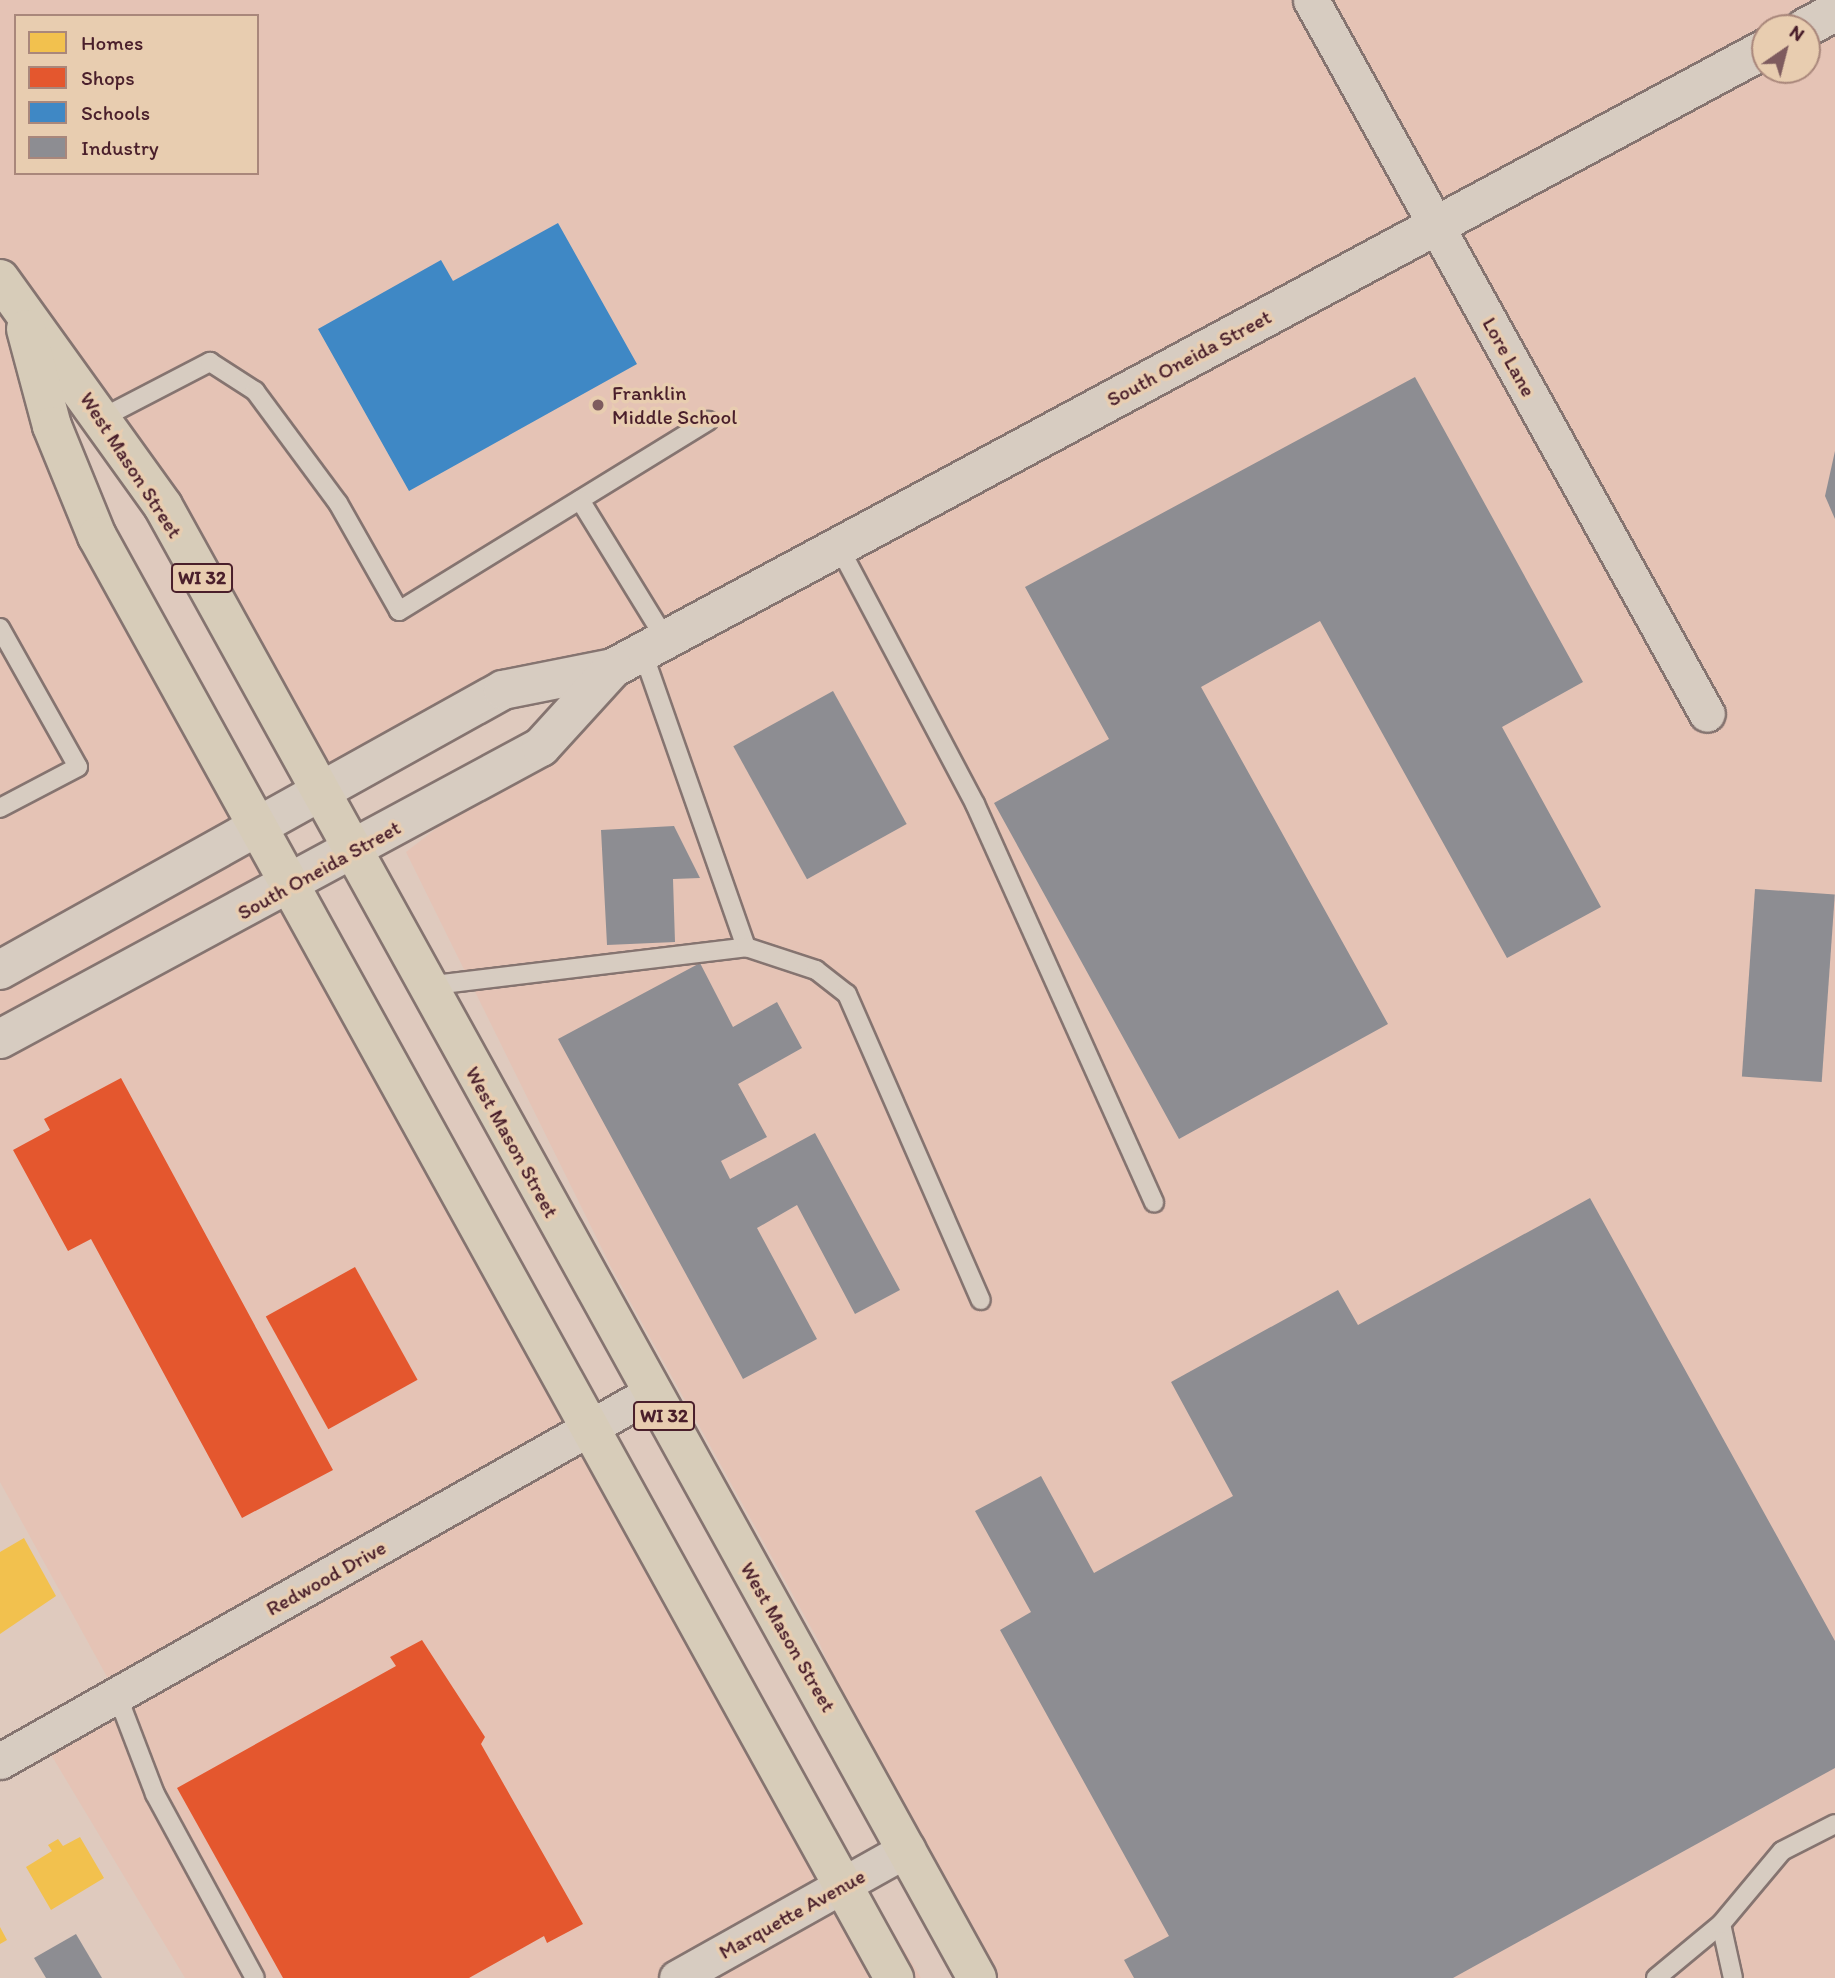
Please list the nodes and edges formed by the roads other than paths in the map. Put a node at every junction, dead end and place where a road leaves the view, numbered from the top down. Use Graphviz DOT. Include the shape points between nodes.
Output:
graph roads {
  1 [pos="1311,0"];
  2 [pos="1751,57"];
  3 [pos="1436,226"];
  4 [pos="0,279"];
  5 [pos="24,321"];
  6 [pos="102,418"];
  7 [pos="708,421"];
  8 [pos="580,500"];
  9 [pos="839,547"];
  10 [pos="0,628"];
  11 [pos="641,654"];
  12 [pos="1707,714"];
  13 [pos="317,789"];
  14 [pos="0,808"];
  15 [pos="255,823"];
  16 [pos="352,853"];
  17 [pos="289,887"];
  18 [pos="746,947"];
  19 [pos="0,970"];
  20 [pos="426,986"];
  21 [pos="0,1038"];
  22 [pos="1154,1203"];
  23 [pos="981,1300"];
  24 [pos="651,1393"];
  25 [pos="590,1429"];
  26 [pos="117,1695"];
  27 [pos="0,1761"];
  28 [pos="1835,1824"];
  29 [pos="907,1849"];
  30 [pos="843,1885"];
  31 [pos="1721,1924"];
  32 [pos="255,1978"];
  33 [pos="677,1978"];
  34 [pos="894,1978"];
  35 [pos="977,1978"];
  36 [pos="1657,1978"];
  37 [pos="1733,1978"];
  1 -- 3 [label="street, Lore Lane"];
  2 -- 3 [label="street, South Oneida Street"];
  3 -- 9 [label="street, South Oneida Street"];
  3 -- 12 [label="street, Lore Lane"];
  4 -- 5 [label="main road, West Mason Street / WI 32"];
  5 -- 6 [label="main road, West Mason Street / WI 32"];
  5 -- 15 [label="main road, West Mason Street / WI 32" via="52,426 97,537"];
  6 -- 8 [label="lane" via="210,362 255,391 338,503 399,611"];
  6 -- 13 [label="main road, West Mason Street / WI 32" via="163,506"];
  7 -- 8 [label="lane"];
  8 -- 11 [label="lane"];
  9 -- 11 [label="street, South Oneida Street"];
  9 -- 22 [label="lane" via="975,804"];
  10 -- 14 [label="lane" via="78,766"];
  11 -- 13 [label="street, South Oneida Street" via="503,690"];
  11 -- 16 [label="street, South Oneida Street" via="541,747"];
  11 -- 18 [label="lane"];
  13 -- 15 [label="street, South Oneida Street"];
  13 -- 16 [label="main road, West Mason Street / WI 32"];
  15 -- 17 [label="main road, West Mason Street / WI 32"];
  15 -- 19 [label="street, South Oneida Street"];
  16 -- 17 [label="street, South Oneida Street"];
  16 -- 20 [label="main road, West Mason Street / WI 32"];
  17 -- 21 [label="street, South Oneida Street"];
  17 -- 25 [label="main road, West Mason Street / WI 32"];
  18 -- 20 [label="lane"];
  18 -- 23 [label="lane" via="816,970 847,994"];
  20 -- 24 [label="main road, West Mason Street / WI 32"];
  24 -- 25 [label="street, Redwood Drive"];
  24 -- 29 [label="main road, West Mason Street / WI 32"];
  25 -- 26 [label="street, Redwood Drive"];
  25 -- 30 [label="main road, West Mason Street / WI 32"];
  26 -- 27 [label="street, Redwood Drive"];
  26 -- 32 [label="lane" via="155,1794"];
  28 -- 31 [label="lane" via="1782,1851"];
  29 -- 30 [label="street, Marquette Avenue"];
  29 -- 35 [label="main road, West Mason Street / WI 32"];
  30 -- 33 [label="street, Marquette Avenue"];
  30 -- 34 [label="main road, West Mason Street / WI 32"];
  31 -- 36 [label="lane"];
  31 -- 37 [label="lane"];
}
